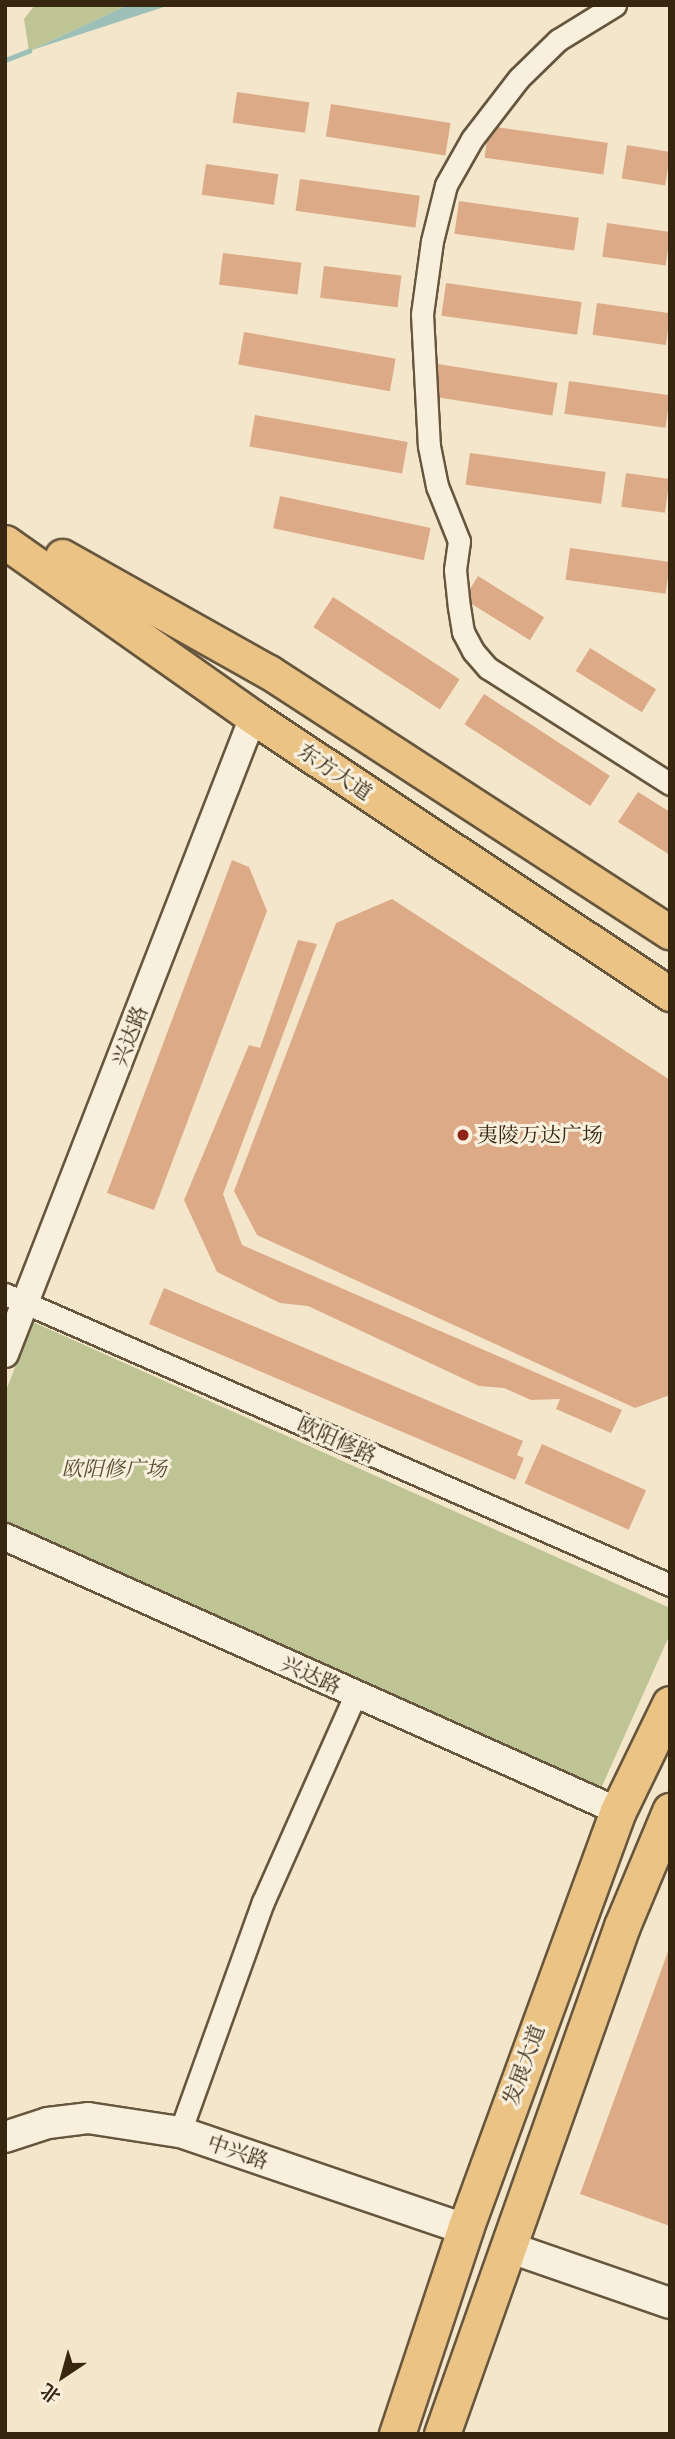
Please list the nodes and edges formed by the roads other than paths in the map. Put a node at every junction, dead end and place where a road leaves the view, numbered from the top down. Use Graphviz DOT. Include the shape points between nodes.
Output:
graph roads {
  1 [pos="615,5"];
  2 [pos="5,519"];
  3 [pos="5,542"];
  4 [pos="58,564"];
  5 [pos="253,718"];
  6 [pos="670,784"];
  7 [pos="670,932"];
  8 [pos="670,957"];
  9 [pos="670,976"];
  10 [pos="670,995"];
  11 [pos="16,1299"];
  12 [pos="5,1354"];
  13 [pos="5,1536"];
  14 [pos="670,1585"];
  15 [pos="355,1695"];
  16 [pos="670,1704"];
  17 [pos="618,1811"];
  18 [pos="666,1827"];
  19 [pos="180,2132"];
  20 [pos="5,2137"];
  21 [pos="465,2229"];
  22 [pos="511,2248"];
  23 [pos="670,2303"];
  24 [pos="397,2434"];
  25 [pos="442,2434"];
  1 -- 6 [label="street" via="558,40 519,78 472,139 446,185 432,241 422,314 429,446 437,486 458,541 459,607 463,632 473,651 488,668"];
  2 -- 4 [label="main road, 东方大道"];
  3 -- 4 [label="main road, 东方大道"];
  4 -- 5 [label="main road, 东方大道"];
  4 -- 7 [label="main road, 东方大道" via="269,672"];
  4 -- 8 [label="main road"];
  4 -- 9 [label="main road"];
  5 -- 10 [label="main road, 东方大道"];
  5 -- 11 [label="street, 兴达路"];
  11 -- 12 [label="street, 兴达路"];
  11 -- 14 [label="street, 欧阳修路"];
  13 -- 15 [label="street, 兴达路"];
  15 -- 17 [label="street, 兴达路"];
  15 -- 19 [label="street" via="263,1902"];
  16 -- 17 [label="highway, 发展大道"];
  17 -- 21 [label="highway, 发展大道"];
  18 -- 22 [label="highway" via="622,1926"];
  19 -- 20 [label="main road, 中兴路" via="88,2118 48,2123"];
  19 -- 21 [label="main road, 中兴路"];
  21 -- 24 [label="highway, 发展大道"];
  22 -- 23 [label="main road"];
  22 -- 25 [label="highway"];
}
